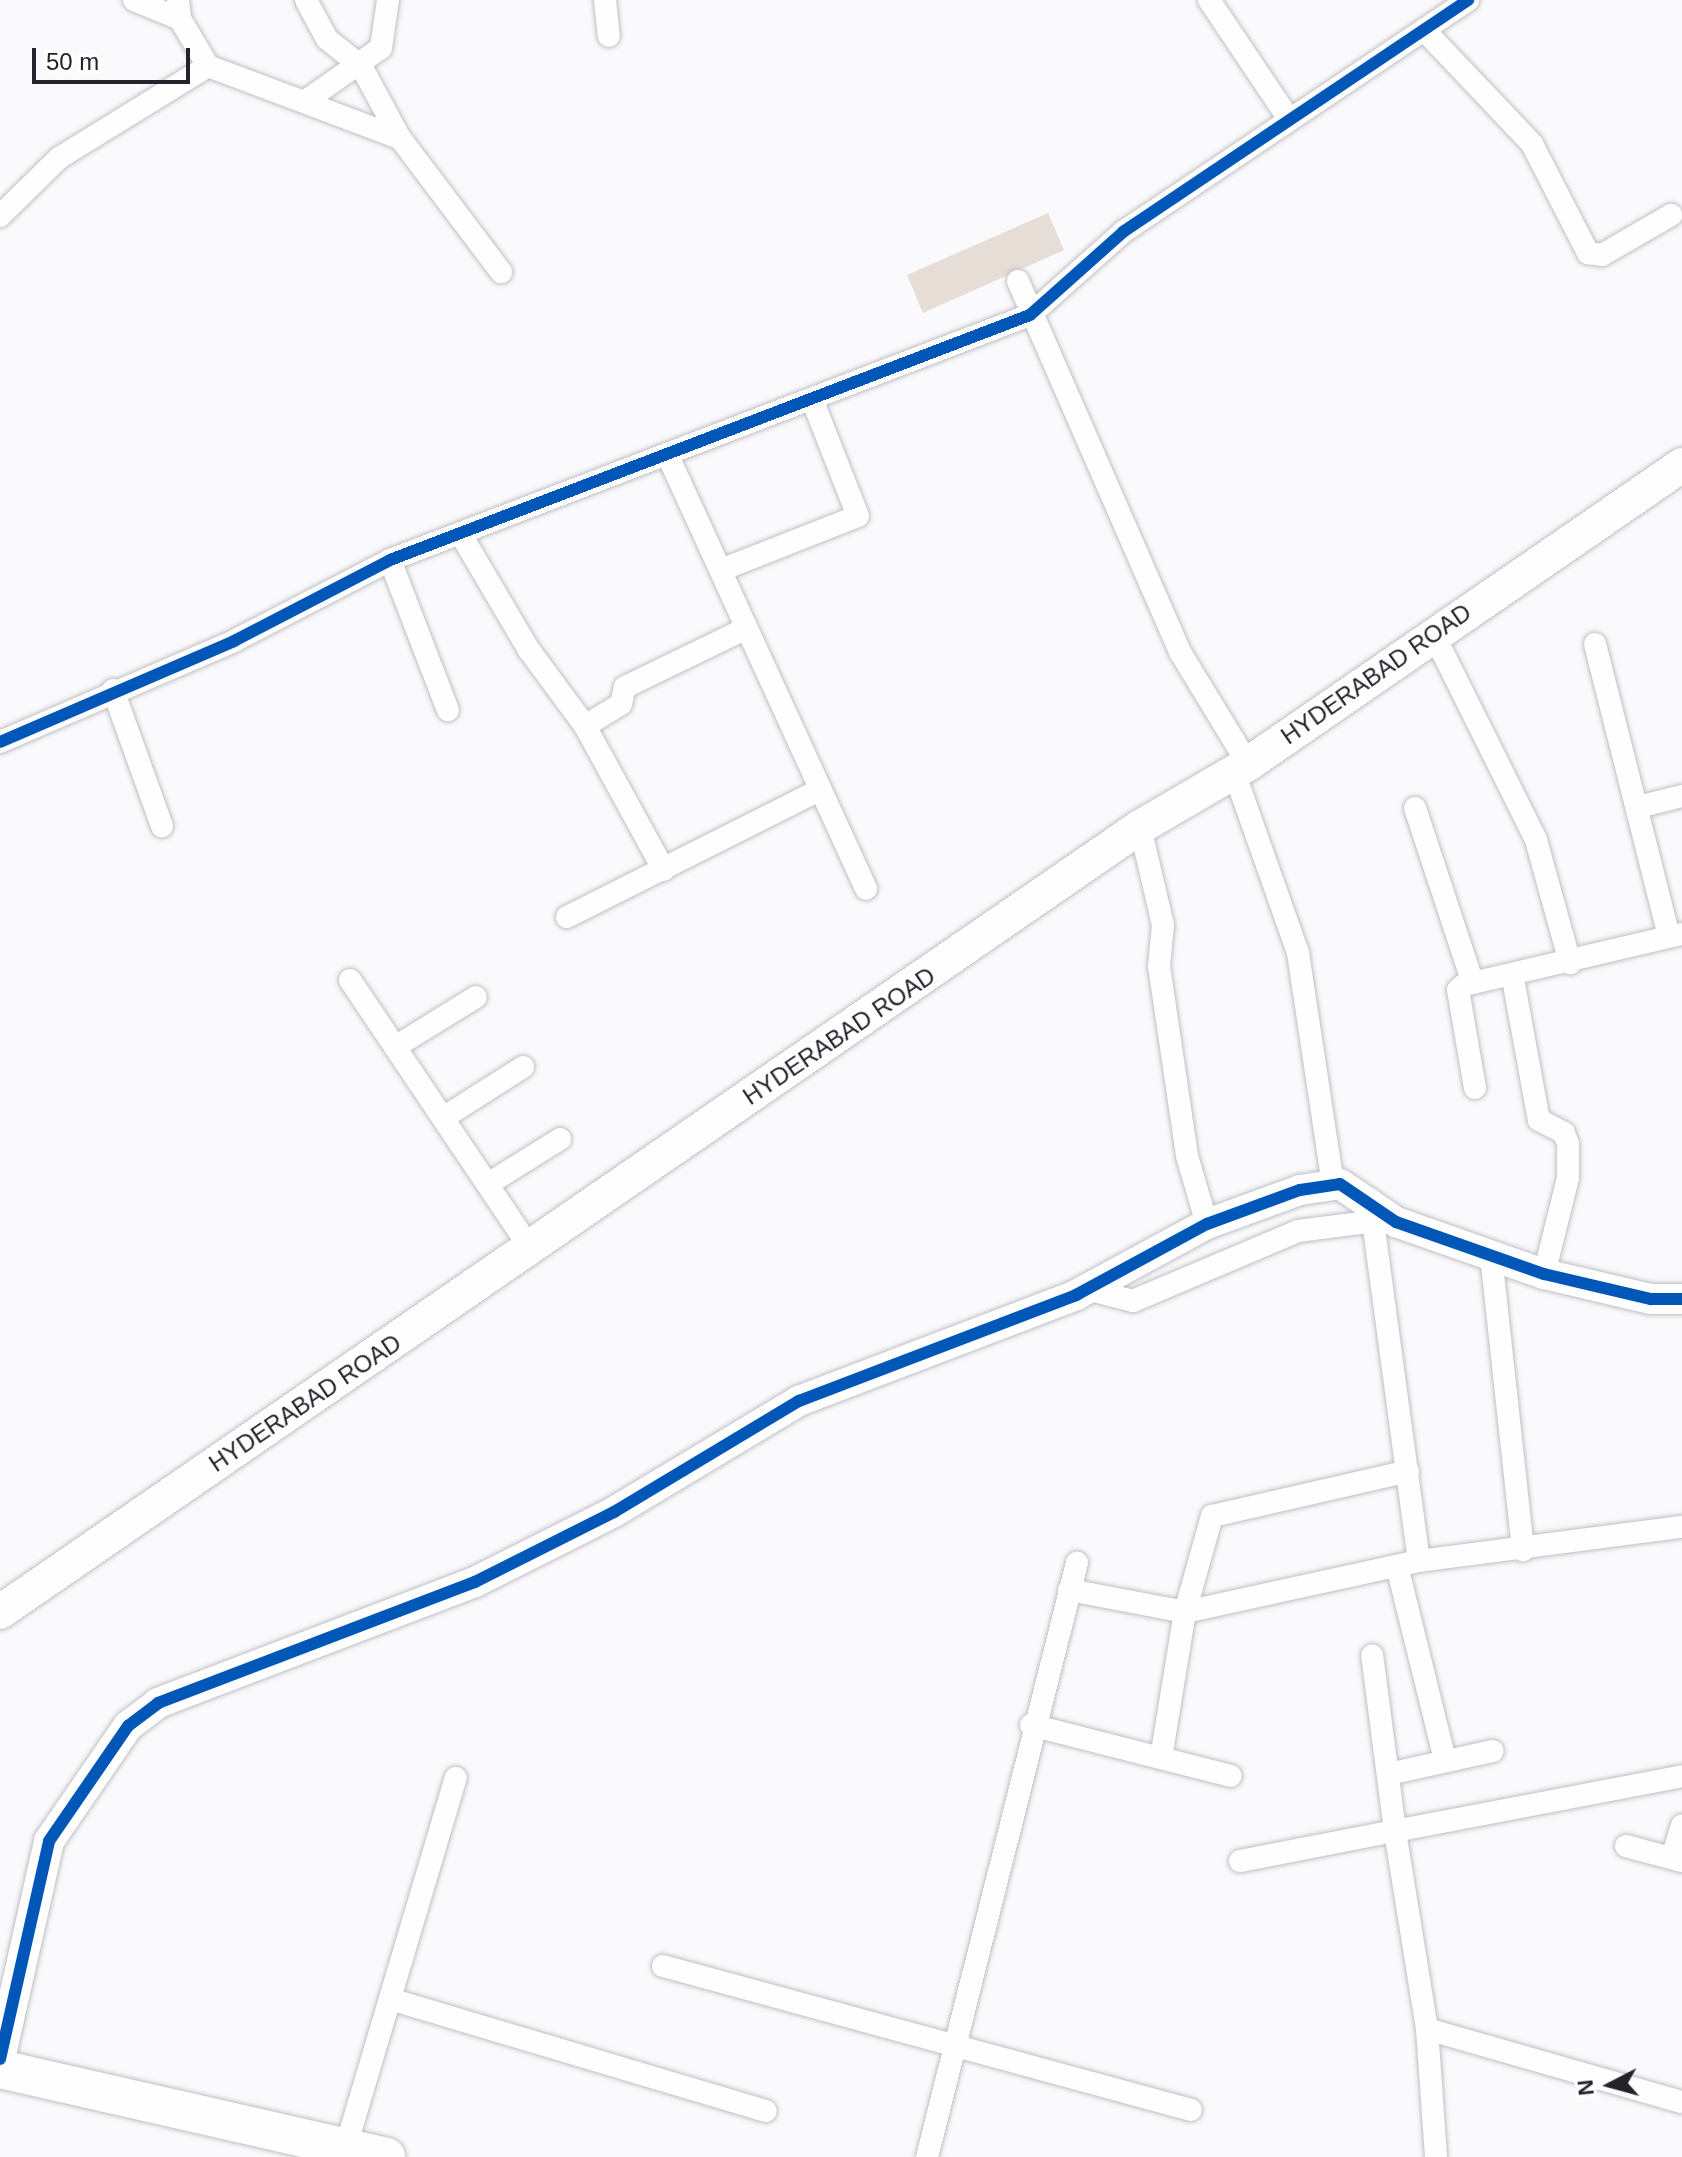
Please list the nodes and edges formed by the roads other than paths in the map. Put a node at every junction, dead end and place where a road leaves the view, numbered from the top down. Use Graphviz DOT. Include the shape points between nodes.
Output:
graph roads {
  1 [pos="134,0"];
  2 [pos="306,0"];
  3 [pos="388,0"];
  4 [pos="605,0"];
  5 [pos="1209,0"];
  6 [pos="1468,0"];
  7 [pos="179,10"];
  8 [pos="1424,30"];
  9 [pos="609,36"];
  10 [pos="208,66"];
  11 [pos="361,66"];
  12 [pos="307,100"];
  13 [pos="1289,119"];
  14 [pos="400,138"];
  15 [pos="1671,215"];
  16 [pos="0,216"];
  17 [pos="501,272"];
  18 [pos="1018,281"];
  19 [pos="1030,315"];
  20 [pos="813,402"];
  21 [pos="668,456"];
  22 [pos="1682,465"];
  23 [pos="460,533"];
  24 [pos="390,560"];
  25 [pos="721,570"];
  26 [pos="743,630"];
  27 [pos="1433,633"];
  28 [pos="1595,644"];
  29 [pos="113,690"];
  30 [pos="448,710"];
  31 [pos="585,726"];
  32 [pos="0,742"];
  33 [pos="1241,768"];
  34 [pos="819,790"];
  35 [pos="1682,796"];
  36 [pos="1638,807"];
  37 [pos="1415,808"];
  38 [pos="162,826"];
  39 [pos="1140,827"];
  40 [pos="664,870"];
  41 [pos="866,889"];
  42 [pos="567,917"];
  43 [pos="1676,935"];
  44 [pos="1570,963"];
  45 [pos="1513,979"];
  46 [pos="350,980"];
  47 [pos="1473,983"];
  48 [pos="476,997"];
  49 [pos="395,1047"];
  50 [pos="523,1067"];
  51 [pos="1475,1088"];
  52 [pos="443,1118"];
  53 [pos="560,1139"];
  54 [pos="488,1184"];
  55 [pos="1333,1185"];
  56 [pos="1379,1213"];
  57 [pos="1207,1224"];
  58 [pos="531,1249"];
  59 [pos="1491,1255"];
  60 [pos="1544,1274"];
  61 [pos="1087,1289"];
  62 [pos="1682,1299"];
  63 [pos="1408,1471"];
  64 [pos="1682,1527"];
  65 [pos="1523,1550"];
  66 [pos="1419,1561"];
  67 [pos="1077,1563"];
  68 [pos="1397,1566"];
  69 [pos="1069,1590"];
  70 [pos="0,1612"];
  71 [pos="1185,1612"];
  72 [pos="1372,1655"];
  73 [pos="1031,1725"];
  74 [pos="1493,1751"];
  75 [pos="1161,1758"];
  76 [pos="1445,1760"];
  77 [pos="1393,1773"];
  78 [pos="1231,1776"];
  79 [pos="1682,1776"];
  80 [pos="456,1778"];
  81 [pos="1682,1825"];
  82 [pos="1395,1831"];
  83 [pos="1626,1846"];
  84 [pos="1677,1860"];
  85 [pos="1240,1861"];
  86 [pos="663,1966"];
  87 [pos="390,1999"];
  88 [pos="1427,2029"];
  89 [pos="954,2044"];
  90 [pos="0,2059"];
  91 [pos="0,2069"];
  92 [pos="1682,2102"];
  93 [pos="1191,2110"];
  94 [pos="766,2111"];
  95 [pos="346,2146"];
  96 [pos="386,2157"];
  97 [pos="927,2157"];
  98 [pos="1436,2157"];
  1 -- 7 [label="street"];
  2 -- 11 [label="street" via="327,39"];
  3 -- 11 [label="street" via="381,48"];
  4 -- 9 [label="street"];
  5 -- 13 [label="street"];
  6 -- 8 [label="street"];
  7 -- 10 [label="street"];
  8 -- 13 [label="street"];
  8 -- 15 [label="street" via="1532,144 1588,253 1602,255"];
  10 -- 12 [label="street"];
  10 -- 16 [label="street" via="59,158"];
  11 -- 12 [label="street"];
  11 -- 14 [label="street"];
  12 -- 14 [label="street"];
  13 -- 19 [label="street" via="1123,232"];
  14 -- 17 [label="street"];
  18 -- 19 [label="street"];
  19 -- 20 [label="street"];
  19 -- 33 [label="street" via="1180,652"];
  20 -- 21 [label="street"];
  20 -- 25 [label="street" via="858,516"];
  21 -- 23 [label="street"];
  21 -- 25 [label="street"];
  22 -- 27 [label="main road, HYDERABAD ROAD"];
  23 -- 24 [label="street"];
  23 -- 31 [label="street" via="529,650"];
  24 -- 29 [label="street" via="234,641"];
  24 -- 30 [label="street"];
  25 -- 26 [label="street"];
  26 -- 31 [label="street" via="625,687 621,704"];
  26 -- 34 [label="street"];
  27 -- 33 [label="main road, HYDERABAD ROAD"];
  27 -- 44 [label="street" via="1536,840"];
  28 -- 36 [label="street"];
  29 -- 32 [label="street"];
  29 -- 38 [label="street"];
  31 -- 40 [label="street"];
  33 -- 39 [label="main road, HYDERABAD ROAD"];
  33 -- 55 [label="street" via="1298,953"];
  34 -- 40 [label="street"];
  34 -- 41 [label="street"];
  35 -- 36 [label="street"];
  36 -- 43 [label="street"];
  37 -- 47 [label="street"];
  39 -- 57 [label="street" via="1163,925 1159,966 1187,1156"];
  39 -- 58 [label="main road, HYDERABAD ROAD"];
  40 -- 42 [label="street"];
  43 -- 44 [label="street"];
  44 -- 45 [label="street"];
  45 -- 47 [label="street"];
  45 -- 60 [label="street" via="1539,1120 1564,1133 1568,1144 1568,1178"];
  46 -- 49 [label="street"];
  47 -- 51 [label="street" via="1458,990"];
  48 -- 49 [label="street"];
  49 -- 52 [label="street"];
  50 -- 52 [label="street"];
  52 -- 54 [label="street"];
  53 -- 54 [label="street"];
  54 -- 58 [label="street"];
  55 -- 56 [label="street"];
  55 -- 57 [label="street"];
  56 -- 59 [label="street"];
  56 -- 61 [label="street" via="1298,1231 1133,1301"];
  56 -- 63 [label="street"];
  57 -- 61 [label="street"];
  58 -- 70 [label="main road, HYDERABAD ROAD"];
  59 -- 60 [label="street"];
  59 -- 65 [label="street"];
  60 -- 62 [label="street" via="1651,1299"];
  61 -- 90 [label="street" via="799,1401 614,1512 475,1582 158,1703 128,1726 49,1841"];
  63 -- 66 [label="street"];
  63 -- 71 [label="street" via="1212,1516"];
  64 -- 65 [label="street"];
  65 -- 66 [label="street"];
  66 -- 68 [label="street"];
  67 -- 69 [label="street"];
  68 -- 71 [label="street"];
  68 -- 76 [label="street"];
  69 -- 71 [label="street"];
  69 -- 73 [label="street"];
  71 -- 75 [label="street"];
  72 -- 77 [label="street"];
  73 -- 75 [label="street"];
  73 -- 89 [label="street"];
  74 -- 76 [label="street"];
  75 -- 78 [label="street"];
  76 -- 77 [label="street"];
  77 -- 82 [label="street"];
  79 -- 82 [label="street"];
  80 -- 87 [label="street"];
  81 -- 84 [label="street"];
  82 -- 85 [label="street"];
  82 -- 88 [label="street"];
  83 -- 84 [label="street"];
  86 -- 89 [label="street"];
  87 -- 94 [label="street"];
  87 -- 95 [label="street"];
  88 -- 92 [label="street"];
  88 -- 98 [label="street"];
  89 -- 93 [label="street"];
  89 -- 97 [label="street"];
  91 -- 95 [label="highway"];
  95 -- 96 [label="highway"];
}
